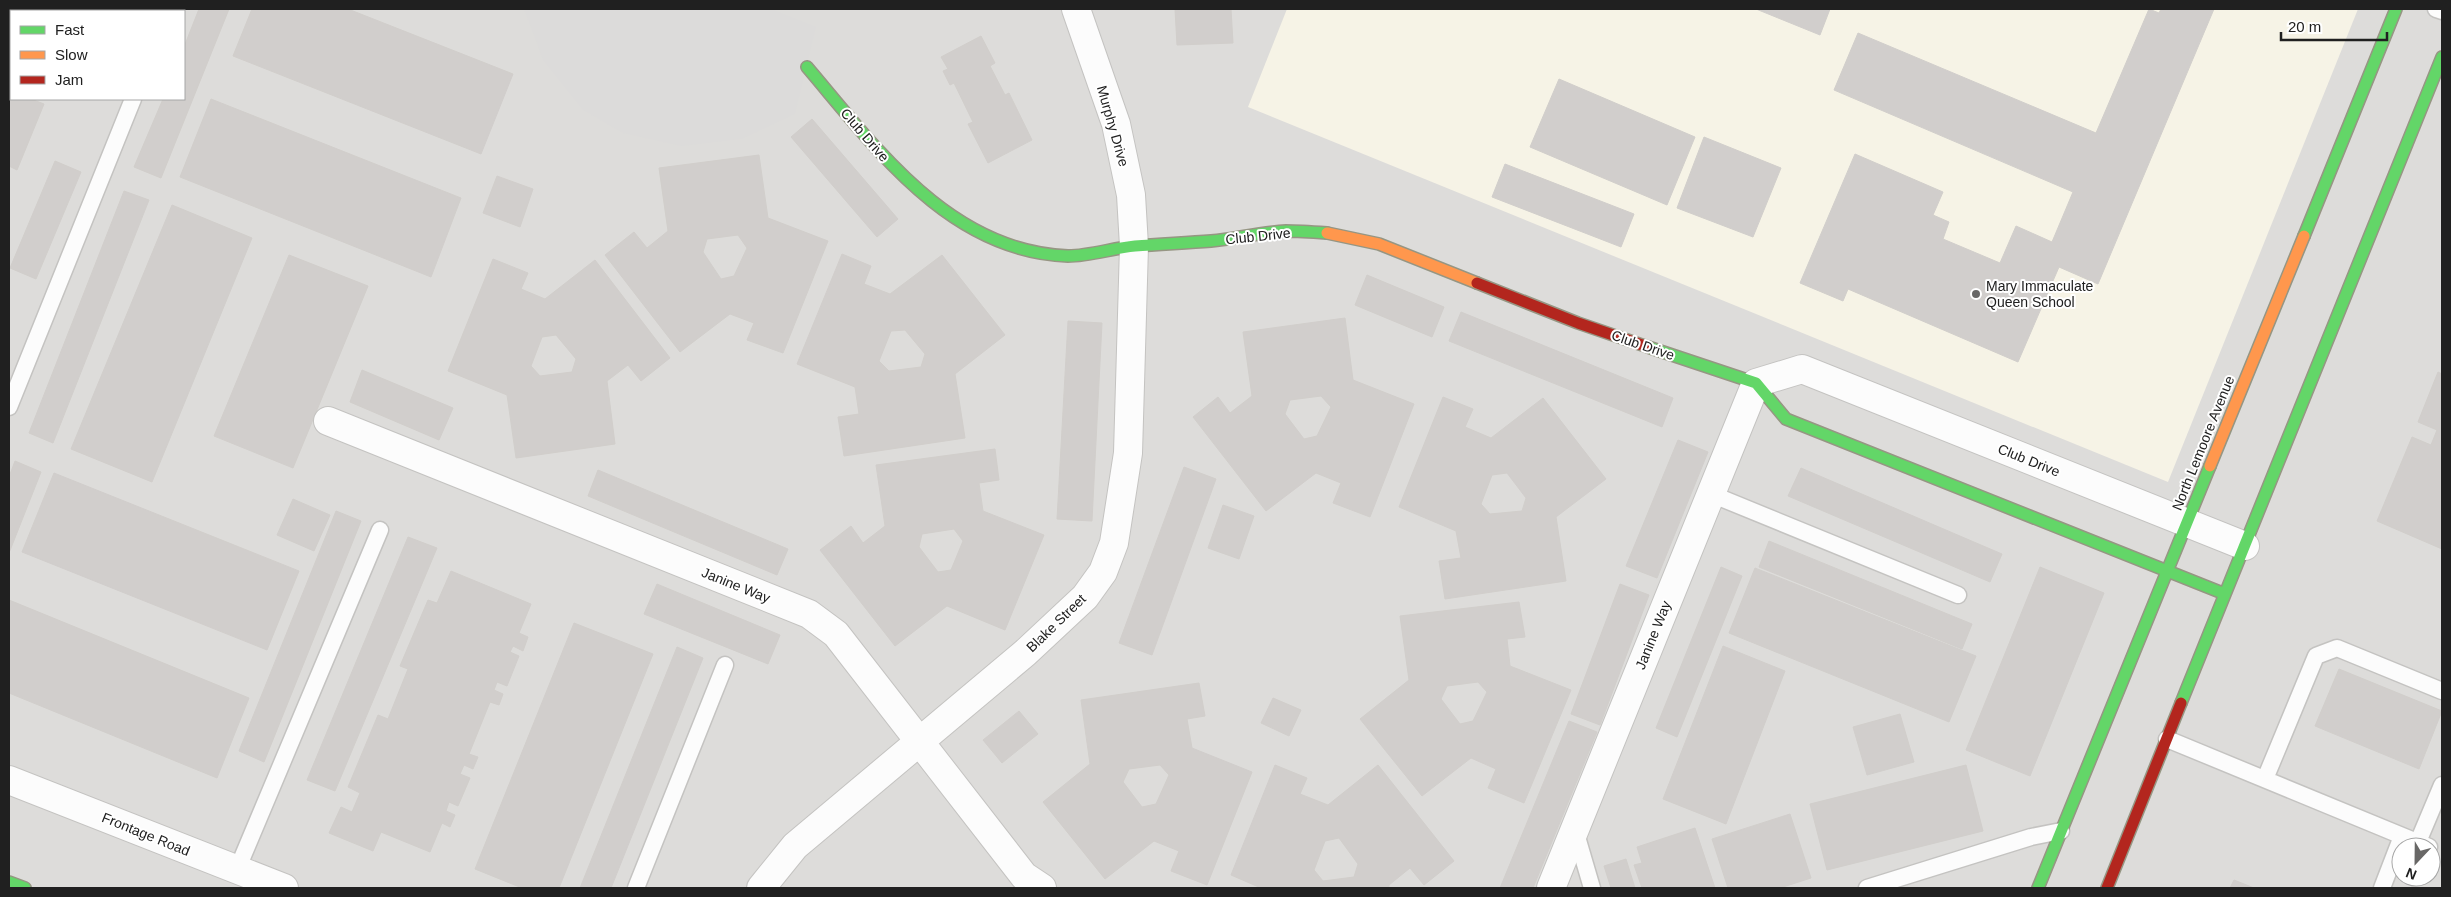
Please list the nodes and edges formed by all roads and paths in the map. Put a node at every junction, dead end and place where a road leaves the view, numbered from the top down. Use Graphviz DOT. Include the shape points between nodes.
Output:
graph roads {
  1 [pos="1076,9"];
  2 [pos="2396,9"];
  3 [pos="2436,9"];
  4 [pos="2442,12"];
  5 [pos="2442,57"];
  6 [pos="807,67"];
  7 [pos="133,100"];
  8 [pos="1134,246"];
  9 [pos="1756,383"];
  10 [pos="9,407"];
  11 [pos="328,421"];
  12 [pos="1711,494"];
  13 [pos="2187,522"];
  14 [pos="380,530"];
  15 [pos="2245,546"];
  16 [pos="2168,570"];
  17 [pos="2225,594"];
  18 [pos="1958,595"];
  19 [pos="725,665"];
  20 [pos="2442,691"];
  21 [pos="2167,739"];
  22 [pos="918,741"];
  23 [pos="2264,779"];
  24 [pos="9,780"];
  25 [pos="2442,785"];
  26 [pos="1575,830"];
  27 [pos="2061,831"];
  28 [pos="2402,836"];
  29 [pos="2428,837"];
  30 [pos="238,870"];
  31 [pos="9,882"];
  32 [pos="25,888"];
  33 [pos="284,888"];
  34 [pos="636,888"];
  35 [pos="761,888"];
  36 [pos="1042,888"];
  37 [pos="1551,888"];
  38 [pos="1592,888"];
  39 [pos="1867,888"];
  40 [pos="2038,888"];
  41 [pos="2107,888"];
  42 [pos="2382,888"];
  1 -- 8 [label="street, Murphy Drive" via="1116,124 1131,195"];
  2 -- 13 [label="main road, North Lemoore Avenue"];
  3 -- 4 [label="lane"];
  5 -- 15 [label="main road"];
  6 -- 8 [label="main road, Club Drive" via="888,162 955,219 1028,251 1069,256"];
  7 -- 10 [label="lane"];
  8 -- 9 [label="main road, Club Drive" via="1211,241 1285,231 1332,233 1379,244 1578,323"];
  8 -- 22 [label="street, Blake Street" via="1128,454 1118,525 1103,572 1085,597 1025,653"];
  9 -- 12 [label="street, Janine Way"];
  9 -- 13 [label="street, Club Drive" via="1802,369"];
  9 -- 16 [label="main road" via="1786,419"];
  11 -- 22 [label="street, Janine Way" via="809,614 836,634"];
  12 -- 18 [label="lane"];
  12 -- 26 [label="street, Janine Way"];
  13 -- 15 [label="street, Club Drive"];
  13 -- 16 [label="main road, North Lemoore Avenue"];
  14 -- 30 [label="lane"];
  15 -- 17 [label="main road"];
  16 -- 17 [label="main road"];
  16 -- 27 [label="main road, North Lemoore Avenue"];
  17 -- 21 [label="main road"];
  19 -- 34 [label="lane"];
  20 -- 23 [label="lane" via="2337,648 2316,656"];
  21 -- 23 [label="lane"];
  21 -- 41 [label="main road"];
  22 -- 35 [label="street, Blake Street" via="795,846"];
  22 -- 36 [label="street, Janine Way" via="1024,876"];
  23 -- 28 [label="lane"];
  24 -- 30 [label="street, Frontage Road"];
  25 -- 29 [label="lane"];
  26 -- 37 [label="street, Janine Way"];
  26 -- 38 [label="lane"];
  27 -- 39 [label="lane" via="2031,837"];
  27 -- 40 [label="main road, North Lemoore Avenue"];
  28 -- 42 [label="lane"];
  30 -- 33 [label="street, Frontage Road"];
  31 -- 32 [label="main road"];
}
